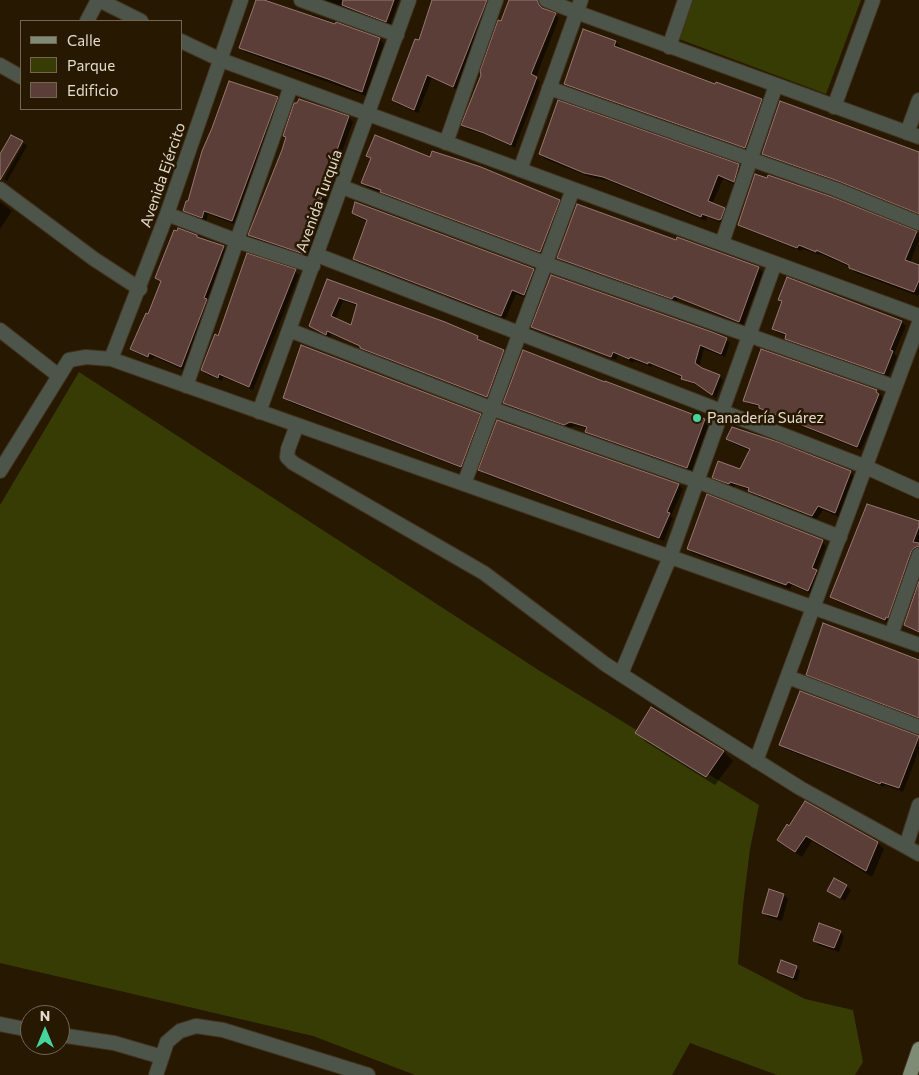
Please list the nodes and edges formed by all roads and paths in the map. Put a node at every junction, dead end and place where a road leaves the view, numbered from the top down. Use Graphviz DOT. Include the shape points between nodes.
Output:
graph roads {
  1 [pos="98,0"];
  2 [pos="241,0"];
  3 [pos="301,0"];
  4 [pos="409,0"];
  5 [pos="496,0"];
  6 [pos="546,0"];
  7 [pos="685,0"];
  8 [pos="873,0"];
  9 [pos="578,6"];
  10 [pos="88,20"];
  11 [pos="140,20"];
  12 [pos="397,35"];
  13 [pos="182,41"];
  14 [pos="669,46"];
  15 [pos="221,60"];
  16 [pos="0,65"];
  17 [pos="20,76"];
  18 [pos="776,85"];
  19 [pos="291,86"];
  20 [pos="549,88"];
  21 [pos="919,100"];
  22 [pos="834,106"];
  23 [pos="368,114"];
  24 [pos="913,135"];
  25 [pos="446,143"];
  26 [pos="751,159"];
  27 [pos="520,170"];
  28 [pos="342,187"];
  29 [pos="573,189"];
  30 [pos="0,190"];
  31 [pos="168,214"];
  32 [pos="919,223"];
  33 [pos="237,242"];
  34 [pos="722,243"];
  35 [pos="315,261"];
  36 [pos="776,263"];
  37 [pos="547,264"];
  38 [pos="140,289"];
  39 [pos="919,316"];
  40 [pos="919,323"];
  41 [pos="0,330"];
  42 [pos="290,330"];
  43 [pos="521,334"];
  44 [pos="749,336"];
  45 [pos="111,360"];
  46 [pos="59,376"];
  47 [pos="186,386"];
  48 [pos="896,387"];
  49 [pos="493,409"];
  50 [pos="722,411"];
  51 [pos="259,412"];
  52 [pos="297,426"];
  53 [pos="866,466"];
  54 [pos="0,471"];
  55 [pos="697,481"];
  56 [pos="464,484"];
  57 [pos="919,491"];
  58 [pos="840,537"];
  59 [pos="919,555"];
  60 [pos="670,557"];
  61 [pos="814,608"];
  62 [pos="891,635"];
  63 [pos="919,644"];
  64 [pos="621,674"];
  65 [pos="788,677"];
  66 [pos="919,727"];
  67 [pos="756,760"];
  68 [pos="919,805"];
  69 [pos="906,846"];
  70 [pos="919,854"];
  71 [pos="0,1024"];
  72 [pos="20,1028"];
  73 [pos="70,1036"];
  74 [pos="919,1049"];
  75 [pos="162,1057"];
  76 [pos="156,1075"];
  77 [pos="368,1075"];
  78 [pos="910,1075"];
  1 -- 10 [label="street"];
  1 -- 11 [label="street"];
  2 -- 15 [label="street, Avenida Ejército"];
  3 -- 12 [label="street"];
  4 -- 12 [label="street, Avenida Turquía"];
  5 -- 25 [label="street"];
  6 -- 9 [label="street"];
  7 -- 14 [label="street"];
  8 -- 22 [label="street"];
  9 -- 14 [label="street"];
  9 -- 20 [label="street"];
  12 -- 23 [label="street, Avenida Turquía"];
  13 -- 15 [label="street"];
  14 -- 18 [label="street"];
  15 -- 19 [label="street"];
  15 -- 31 [label="street, Avenida Ejército"];
  16 -- 17 [label="street"];
  18 -- 22 [label="street"];
  18 -- 26 [label="street"];
  19 -- 23 [label="street"];
  19 -- 33 [label="street"];
  20 -- 26 [label="street"];
  20 -- 27 [label="street"];
  21 -- 24 [label="street"];
  22 -- 24 [label="street"];
  23 -- 25 [label="street"];
  23 -- 28 [label="street, Avenida Turquía"];
  25 -- 27 [label="street"];
  26 -- 32 [label="street"];
  26 -- 34 [label="street"];
  27 -- 29 [label="street"];
  28 -- 35 [label="street, Avenida Turquía"];
  28 -- 37 [label="street"];
  29 -- 34 [label="street"];
  29 -- 37 [label="street"];
  30 -- 38 [label="street" via="94,260"];
  31 -- 33 [label="street"];
  31 -- 38 [label="street, Avenida Ejército"];
  33 -- 35 [label="street"];
  33 -- 47 [label="street"];
  34 -- 36 [label="street"];
  35 -- 42 [label="street, Avenida Turquía"];
  35 -- 43 [label="street"];
  36 -- 39 [label="street"];
  36 -- 44 [label="street"];
  37 -- 43 [label="street"];
  37 -- 44 [label="street"];
  38 -- 45 [label="street, Avenida Ejército"];
  40 -- 48 [label="street"];
  41 -- 46 [label="street"];
  42 -- 49 [label="street"];
  42 -- 51 [label="street, Avenida Turquía"];
  43 -- 49 [label="street"];
  43 -- 50 [label="street"];
  44 -- 48 [label="street"];
  44 -- 50 [label="street"];
  45 -- 46 [label="street" via="86,357 69,360"];
  45 -- 47 [label="street"];
  46 -- 54 [label="street"];
  47 -- 51 [label="street"];
  48 -- 53 [label="street"];
  49 -- 55 [label="street"];
  49 -- 56 [label="street"];
  50 -- 53 [label="street"];
  50 -- 55 [label="street"];
  51 -- 52 [label="street"];
  52 -- 56 [label="street"];
  52 -- 64 [label="street" via="288,449 288,457 293,463 484,573"];
  53 -- 57 [label="street"];
  53 -- 58 [label="street"];
  55 -- 58 [label="street"];
  55 -- 60 [label="street"];
  56 -- 60 [label="street"];
  58 -- 61 [label="street"];
  59 -- 62 [label="street"];
  60 -- 61 [label="street"];
  60 -- 64 [label="street"];
  61 -- 62 [label="street"];
  61 -- 65 [label="street"];
  62 -- 63 [label="street"];
  64 -- 67 [label="street"];
  65 -- 66 [label="street"];
  65 -- 67 [label="street"];
  67 -- 69 [label="street"];
  68 -- 69 [label="street"];
  69 -- 70 [label="street"];
  71 -- 72 [label="street"];
  73 -- 75 [label="street" via="114,1043"];
  74 -- 78 [label="main road"];
  75 -- 76 [label="street"];
  75 -- 77 [label="street" via="167,1042 180,1031 196,1026 223,1030"];
}
